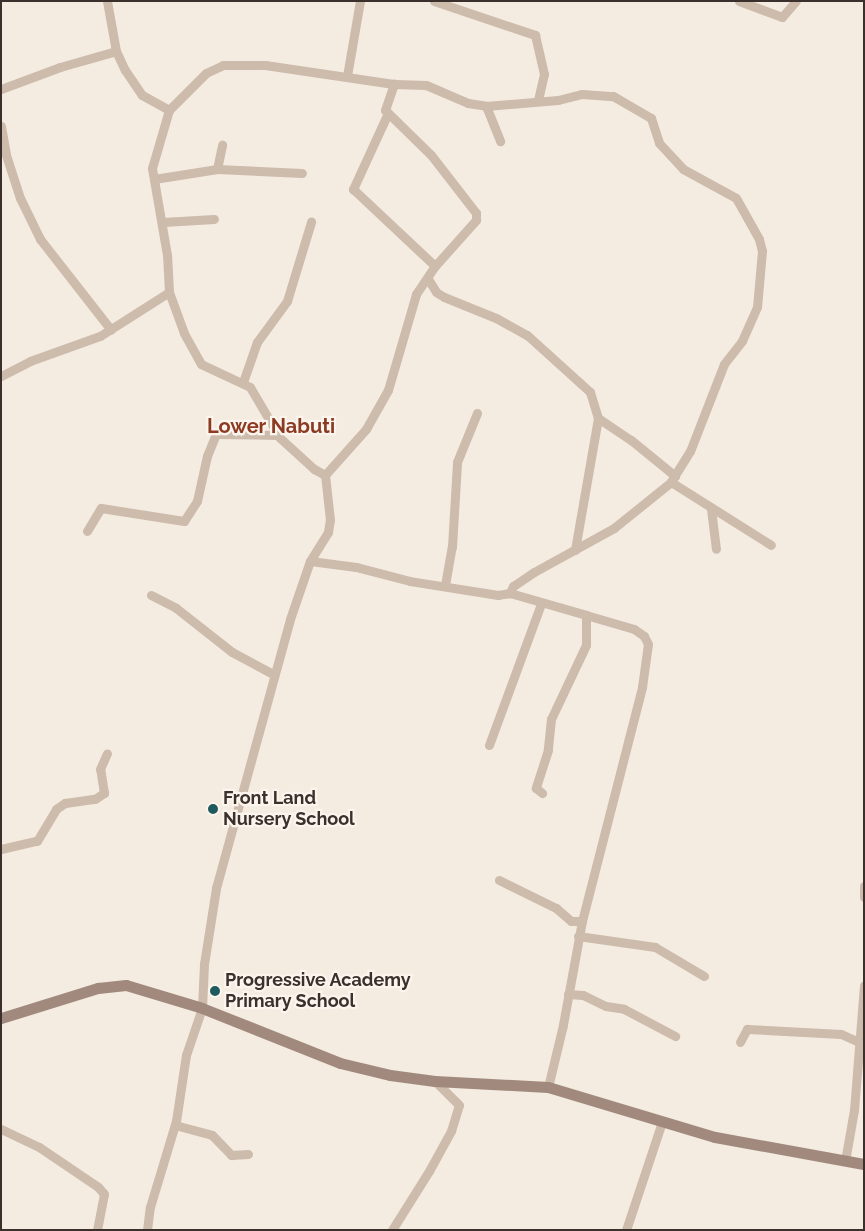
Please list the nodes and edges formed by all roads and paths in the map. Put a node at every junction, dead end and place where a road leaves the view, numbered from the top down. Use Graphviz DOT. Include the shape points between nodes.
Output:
graph roads {
  1 [pos="107,1"];
  2 [pos="360,1"];
  3 [pos="434,1"];
  4 [pos="739,1"];
  5 [pos="796,1"];
  6 [pos="116,51"];
  7 [pos="347,76"];
  8 [pos="394,84"];
  9 [pos="1,89"];
  10 [pos="538,100"];
  11 [pos="486,106"];
  12 [pos="169,110"];
  13 [pos="388,113"];
  14 [pos="1,126"];
  15 [pos="500,141"];
  16 [pos="222,145"];
  17 [pos="217,169"];
  18 [pos="302,173"];
  19 [pos="154,179"];
  20 [pos="214,219"];
  21 [pos="163,222"];
  22 [pos="311,222"];
  23 [pos="435,266"];
  24 [pos="428,279"];
  25 [pos="169,292"];
  26 [pos="110,330"];
  27 [pos="1,376"];
  28 [pos="244,382"];
  29 [pos="477,413"];
  30 [pos="598,418"];
  31 [pos="278,435"];
  32 [pos="325,475"];
  33 [pos="673,479"];
  34 [pos="712,508"];
  35 [pos="87,531"];
  36 [pos="771,545"];
  37 [pos="716,549"];
  38 [pos="575,550"];
  39 [pos="310,561"];
  40 [pos="444,585"];
  41 [pos="510,593"];
  42 [pos="151,595"];
  43 [pos="541,604"];
  44 [pos="586,615"];
  45 [pos="274,674"];
  46 [pos="489,745"];
  47 [pos="107,753"];
  48 [pos="542,793"];
  49 [pos="1,849"];
  50 [pos="499,880"];
  51 [pos="864,886"];
  52 [pos="864,897"];
  53 [pos="582,921"];
  54 [pos="578,936"];
  55 [pos="704,976"];
  56 [pos="864,985"];
  57 [pos="568,994"];
  58 [pos="202,1008"];
  59 [pos="1,1018"];
  60 [pos="675,1036"];
  61 [pos="740,1042"];
  62 [pos="859,1042"];
  63 [pos="435,1081"];
  64 [pos="548,1087"];
  65 [pos="662,1122"];
  66 [pos="175,1125"];
  67 [pos="1,1129"];
  68 [pos="248,1154"];
  69 [pos="845,1161"];
  70 [pos="864,1164"];
  71 [pos="97,1230"];
  72 [pos="147,1230"];
  73 [pos="392,1230"];
  74 [pos="626,1230"];
  1 -- 6 [label="street"];
  2 -- 7 [label="street"];
  3 -- 10 [label="street" via="535,35 544,74"];
  4 -- 5 [label="street" via="782,17"];
  6 -- 9 [label="street"];
  6 -- 12 [label="street" via="142,95"];
  7 -- 8 [label="street"];
  7 -- 12 [label="street" via="265,65 223,65 206,73"];
  8 -- 11 [label="street" via="426,85 468,103"];
  8 -- 13 [label="street" via="384,105"];
  10 -- 11 [label="street"];
  10 -- 33 [label="street" via="558,100 582,94 613,96 651,118 664,150 683,169 736,198 759,239 762,251 755,314 742,341 724,364 699,429"];
  11 -- 15 [label="street"];
  12 -- 19 [label="street" via="152,168"];
  13 -- 23 [label="street" via="353,188"];
  13 -- 23 [label="street" via="431,155 476,213 473,227"];
  14 -- 26 [label="street" via="6,155 20,198 40,239"];
  16 -- 17 [label="street"];
  17 -- 18 [label="street"];
  17 -- 19 [label="street"];
  19 -- 21 [label="street"];
  20 -- 21 [label="street"];
  21 -- 25 [label="street"];
  22 -- 28 [label="street" via="287,301 258,342"];
  23 -- 24 [label="street"];
  24 -- 30 [label="street" via="436,292 444,297 496,318 527,335 584,384"];
  24 -- 32 [label="street" via="412,301 400,355 371,422"];
  25 -- 26 [label="street"];
  25 -- 28 [label="street" via="184,333 201,364"];
  26 -- 27 [label="street" via="30,361"];
  28 -- 31 [label="street" via="250,386"];
  29 -- 40 [label="street" via="457,462 452,547"];
  30 -- 33 [label="street" via="631,440"];
  30 -- 38 [label="street"];
  31 -- 32 [label="street" via="314,469"];
  31 -- 35 [label="street" via="216,434 207,456 197,501 184,521 101,508"];
  32 -- 39 [label="street" via="330,510 328,532"];
  33 -- 34 [label="street"];
  33 -- 38 [label="street" via="614,528"];
  34 -- 36 [label="street"];
  34 -- 37 [label="street"];
  38 -- 41 [label="street" via="534,572 513,586"];
  39 -- 40 [label="street" via="331,562 410,581"];
  39 -- 45 [label="street"];
  40 -- 41 [label="street" via="498,595"];
  41 -- 43 [label="street"];
  42 -- 45 [label="street" via="176,608 232,652"];
  43 -- 44 [label="street"];
  43 -- 46 [label="street"];
  44 -- 48 [label="street" via="586,645 551,719 548,750 536,788"];
  44 -- 53 [label="street" via="634,629 644,636 648,644 642,687"];
  45 -- 58 [label="street" via="216,888 204,964"];
  47 -- 49 [label="street" via="100,769 104,793 95,799 65,803 56,809 37,841"];
  50 -- 53 [label="street" via="556,908 571,921"];
  51 -- 52 [label="street"];
  53 -- 54 [label="street"];
  54 -- 55 [label="street" via="655,947"];
  54 -- 57 [label="street"];
  56 -- 62 [label="street"];
  57 -- 60 [label="street" via="583,995 606,1006 631,1012"];
  57 -- 64 [label="street"];
  58 -- 59 [label="street" via="153,990 126,985 98,988"];
  58 -- 63 [label="street" via="340,1063"];
  58 -- 66 [label="street" via="186,1055"];
  61 -- 62 [label="street" via="747,1029 842,1034"];
  62 -- 69 [label="street" via="854,1110"];
  63 -- 64 [label="street"];
  63 -- 73 [label="street" via="459,1105 434,1163"];
  64 -- 65 [label="street"];
  65 -- 69 [label="street" via="715,1137"];
  65 -- 74 [label="street"];
  66 -- 68 [label="street" via="212,1135 231,1155"];
  66 -- 72 [label="street" via="150,1207"];
  67 -- 71 [label="street" via="39,1148 98,1187 104,1194"];
  69 -- 70 [label="street"];
}
